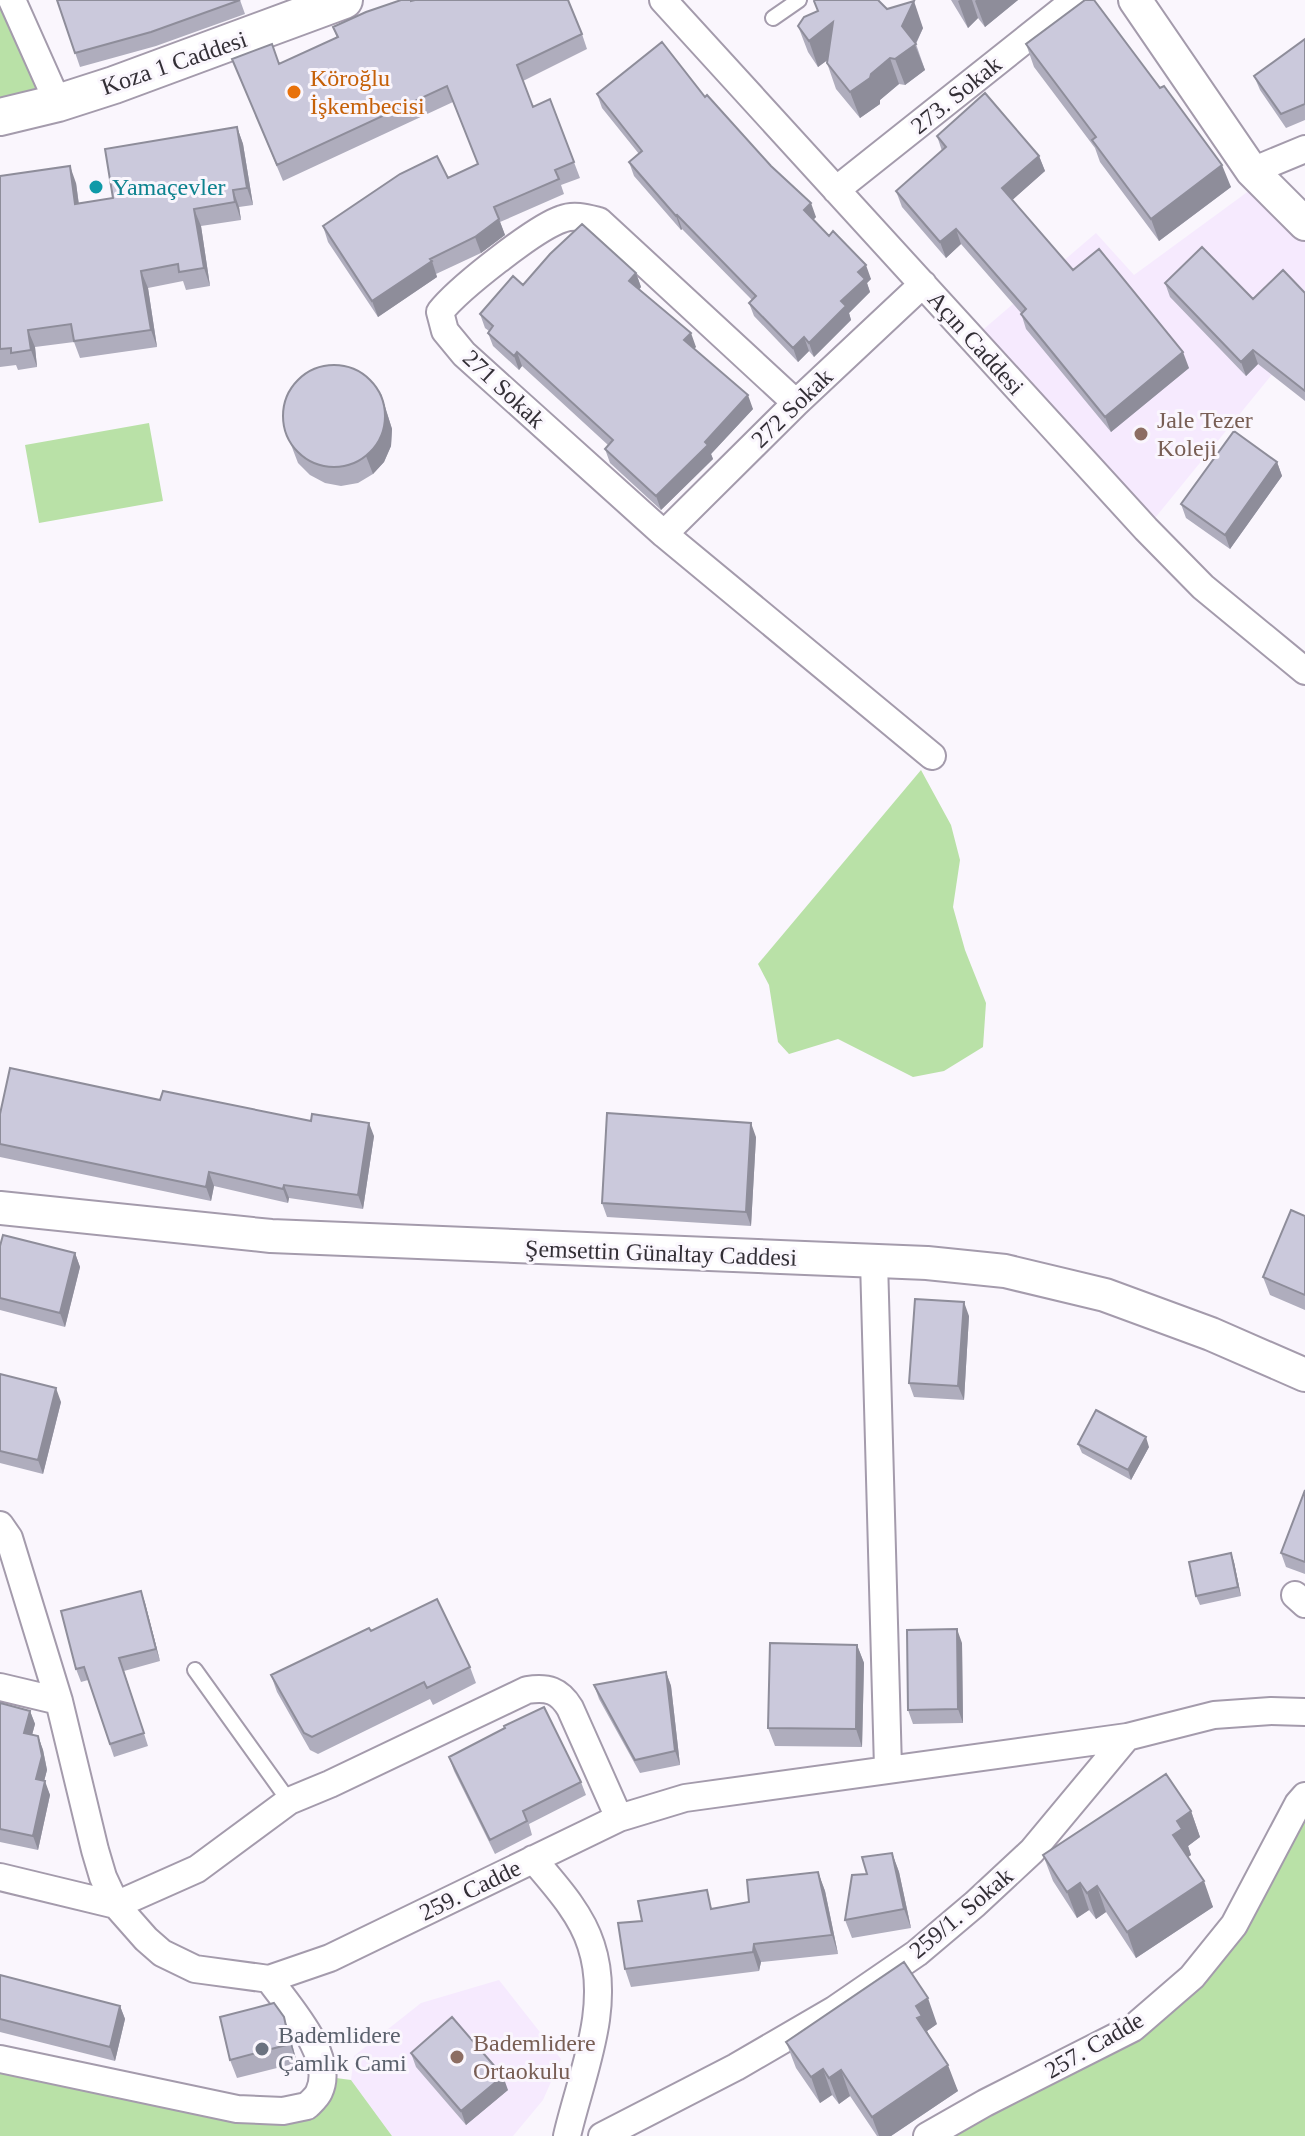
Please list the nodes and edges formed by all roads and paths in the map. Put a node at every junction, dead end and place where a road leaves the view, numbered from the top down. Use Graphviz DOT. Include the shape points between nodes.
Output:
graph roads {
  1 [pos="12,0"];
  2 [pos="344,0"];
  3 [pos="663,0"];
  4 [pos="799,0"];
  5 [pos="1075,0"];
  6 [pos="1135,0"];
  7 [pos="306,7"];
  8 [pos="773,18"];
  9 [pos="58,103"];
  10 [pos="0,117"];
  11 [pos="1305,149"];
  12 [pos="1252,171"];
  13 [pos="836,190"];
  14 [pos="1305,224"];
  15 [pos="923,284"];
  16 [pos="796,403"];
  17 [pos="664,534"];
  18 [pos="1305,671"];
  19 [pos="932,756"];
  20 [pos="0,1208"];
  21 [pos="874,1261"];
  22 [pos="1305,1375"];
  23 [pos="0,1525"];
  24 [pos="195,1670"];
  25 [pos="0,1687"];
  26 [pos="59,1701"];
  27 [pos="1305,1712"];
  28 [pos="1127,1737"];
  29 [pos="888,1768"];
  30 [pos="1305,1796"];
  31 [pos="289,1801"];
  32 [pos="619,1818"];
  33 [pos="533,1859"];
  34 [pos="0,1877"];
  35 [pos="116,1905"];
  36 [pos="269,1979"];
  37 [pos="0,2059"];
  38 [pos="567,2136"];
  39 [pos="602,2136"];
  40 [pos="927,2136"];
  1 -- 9 [label="street"];
  2 -- 7 [label="main road, Koza 1 Caddesi"];
  3 -- 13 [label="street, Açın Caddesi"];
  4 -- 8 [label="lane"];
  5 -- 13 [label="street, 273. Sokak"];
  6 -- 12 [label="street"];
  7 -- 9 [label="main road, Koza 1 Caddesi" via="201,55"];
  9 -- 10 [label="main road, Koza 1 Caddesi"];
  11 -- 12 [label="street"];
  12 -- 14 [label="street"];
  13 -- 15 [label="street, Açın Caddesi"];
  15 -- 16 [label="street, 272 Sokak"];
  15 -- 18 [label="street, Açın Caddesi" via="1155,539 1203,587"];
  16 -- 17 [label="street, 272 Sokak"];
  16 -- 17 [label="street, 271 Sokak" via="599,221 565,217 547,226 453,296 440,312 445,331 464,354"];
  17 -- 19 [label="street, 271 Sokak"];
  20 -- 21 [label="street, Şemsettin Günaltay Caddesi" via="271,1236"];
  21 -- 22 [label="street, Şemsettin Günaltay Caddesi" via="1005,1271 1049,1280 1154,1311"];
  21 -- 29 [label="street"];
  23 -- 26 [label="street" via="9,1538"];
  24 -- 31 [label="lane"];
  25 -- 26 [label="street"];
  26 -- 35 [label="street" via="95,1850"];
  27 -- 28 [label="street" via="1214,1715"];
  28 -- 29 [label="street, 259. Cadde"];
  28 -- 39 [label="street, 259/1. Sokak" via="1032,1851 917,1953 736,2067"];
  29 -- 32 [label="street, 259. Cadde" via="685,1798"];
  30 -- 40 [label="street, 257. Cadde" via="1234,1925 1192,1977 1133,2028"];
  31 -- 32 [label="street" via="527,1690 544,1688 561,1694 570,1708"];
  31 -- 35 [label="street" via="197,1869"];
  32 -- 33 [label="street, 259. Cadde"];
  33 -- 36 [label="street, 259. Cadde" via="330,1958"];
  33 -- 38 [label="street" via="566,1899 591,1943 600,1985 595,2030"];
  34 -- 35 [label="street"];
  35 -- 36 [label="street" via="162,1953 195,1969"];
  36 -- 37 [label="street" via="316,2046 322,2066 320,2091 307,2106 237,2109"];
}
